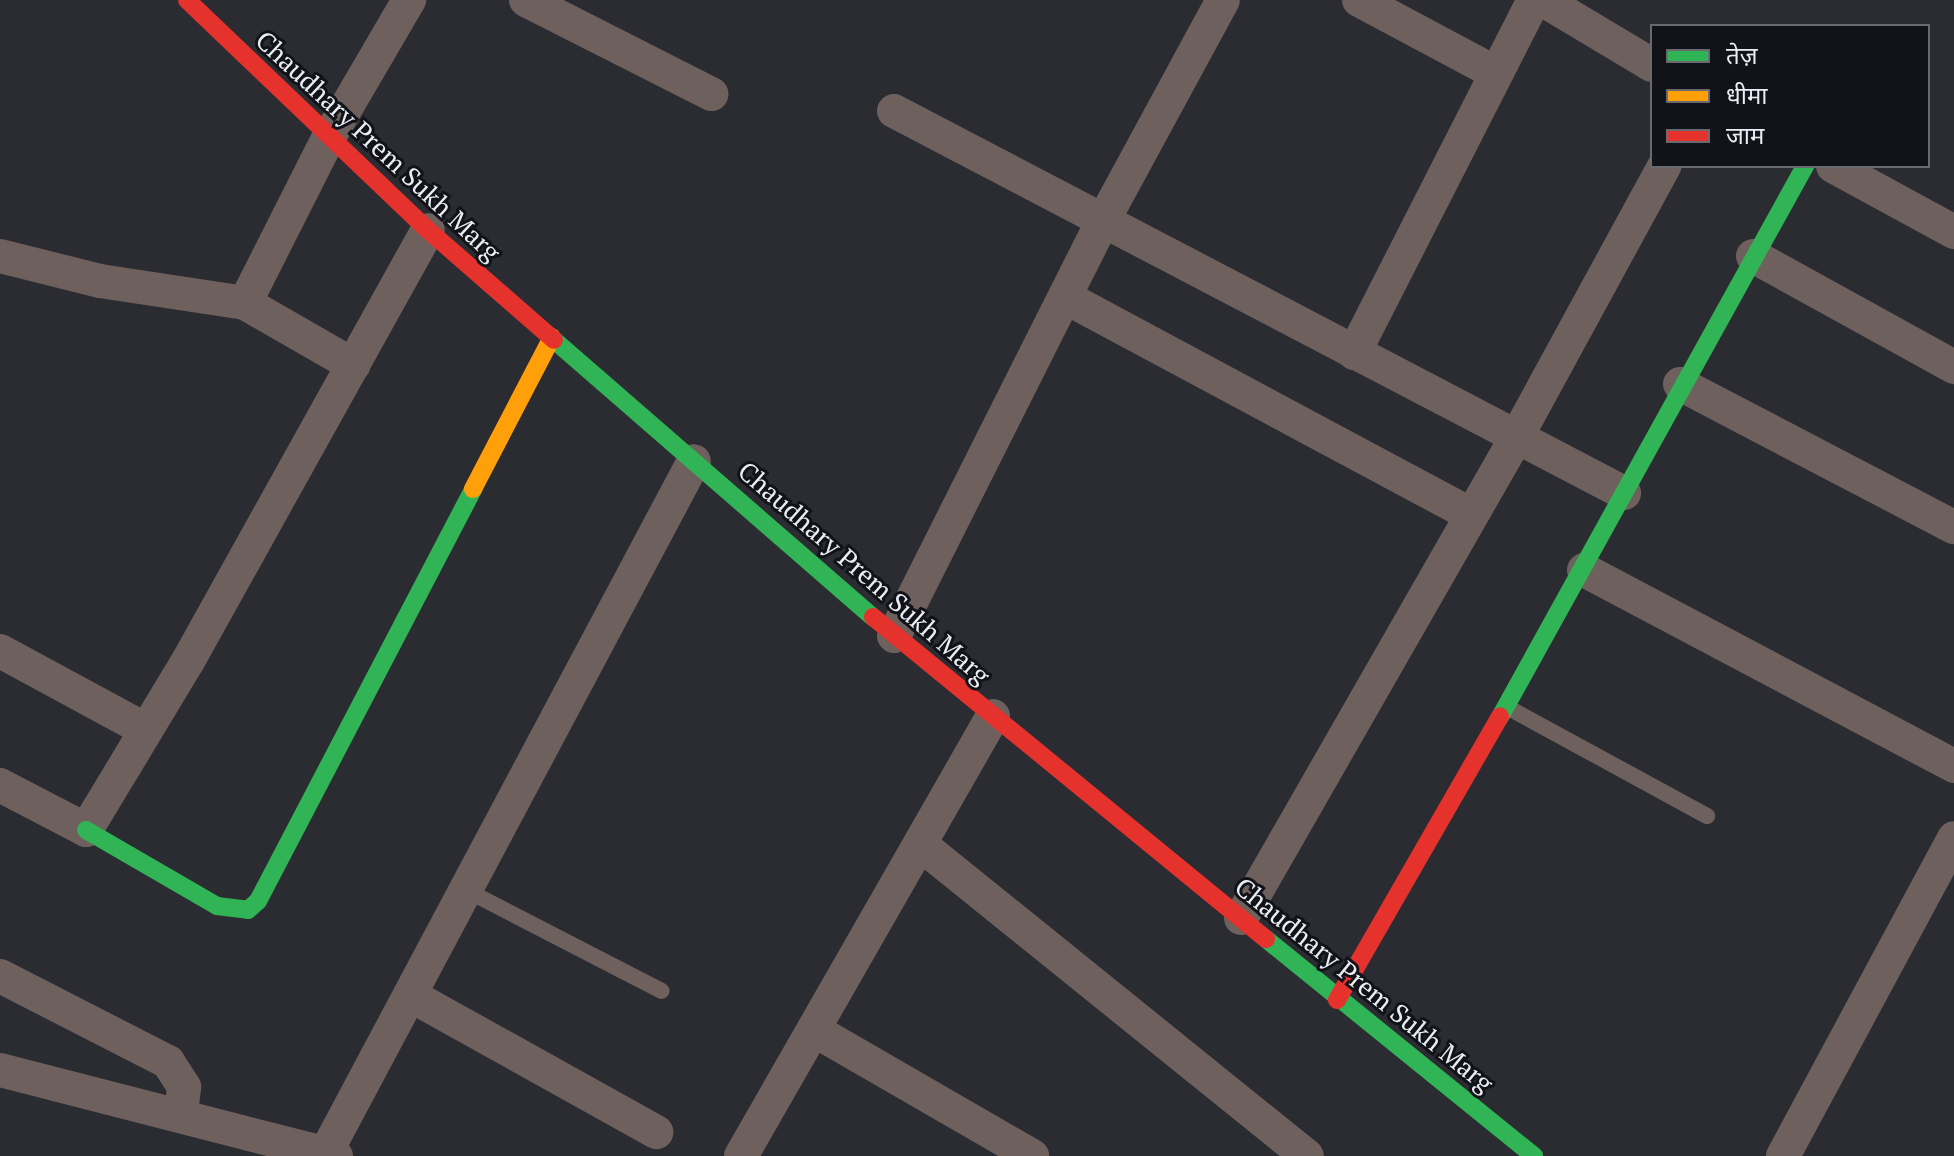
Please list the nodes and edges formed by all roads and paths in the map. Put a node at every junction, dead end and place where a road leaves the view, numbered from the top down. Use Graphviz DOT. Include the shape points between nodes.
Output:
graph roads {
  1 [pos="187,0"];
  2 [pos="409,0"];
  3 [pos="526,0"];
  4 [pos="1223,0"];
  5 [pos="1359,0"];
  6 [pos="1534,0"];
  7 [pos="1543,0"];
  8 [pos="1650,64"];
  9 [pos="1496,73"];
  10 [pos="711,94"];
  11 [pos="894,111"];
  12 [pos="329,137"];
  13 [pos="1663,168"];
  14 [pos="1804,168"];
  15 [pos="1837,168"];
  16 [pos="1103,221"];
  17 [pos="428,230"];
  18 [pos="1954,232"];
  19 [pos="0,256"];
  20 [pos="1753,256"];
  21 [pos="1065,297"];
  22 [pos="245,303"];
  23 [pos="552,337"];
  24 [pos="1354,353"];
  25 [pos="353,365"];
  26 [pos="1954,367"];
  27 [pos="1680,384"];
  28 [pos="1516,438"];
  29 [pos="694,461"];
  30 [pos="1624,493"];
  31 [pos="1471,515"];
  32 [pos="1954,527"];
  33 [pos="1584,570"];
  34 [pos="894,636"];
  35 [pos="0,651"];
  36 [pos="1506,706"];
  37 [pos="993,716"];
  38 [pos="146,730"];
  39 [pos="1954,766"];
  40 [pos="0,785"];
  41 [pos="1707,816"];
  42 [pos="86,830"];
  43 [pos="1954,838"];
  44 [pos="920,844"];
  45 [pos="466,890"];
  46 [pos="1241,918"];
  47 [pos="0,976"];
  48 [pos="662,991"];
  49 [pos="410,995"];
  50 [pos="1337,1000"];
  51 [pos="814,1030"];
  52 [pos="0,1070"];
  53 [pos="181,1116"];
  54 [pos="656,1132"];
  55 [pos="1501,1145"];
  56 [pos="329,1155"];
  57 [pos="741,1156"];
  58 [pos="1032,1156"];
  59 [pos="1307,1156"];
  60 [pos="1534,1156"];
  61 [pos="1783,1156"];
  1 -- 12 [label="street, Chaudhary Prem Sukh Marg"];
  2 -- 12 [label="street"];
  3 -- 10 [label="street"];
  4 -- 16 [label="street"];
  5 -- 9 [label="street"];
  6 -- 9 [label="street"];
  7 -- 8 [label="street"];
  9 -- 24 [label="street"];
  11 -- 16 [label="street"];
  12 -- 17 [label="street, Chaudhary Prem Sukh Marg"];
  12 -- 22 [label="street"];
  13 -- 28 [label="street"];
  14 -- 20 [label="street"];
  15 -- 18 [label="street"];
  16 -- 21 [label="street"];
  16 -- 24 [label="street"];
  17 -- 23 [label="street, Chaudhary Prem Sukh Marg"];
  17 -- 25 [label="street"];
  19 -- 22 [label="street" via="100,281"];
  20 -- 26 [label="street"];
  20 -- 27 [label="street"];
  21 -- 31 [label="street"];
  21 -- 34 [label="street"];
  22 -- 25 [label="street"];
  23 -- 29 [label="street, Chaudhary Prem Sukh Marg"];
  23 -- 42 [label="street" via="258,901 248,910 217,906"];
  24 -- 28 [label="street"];
  25 -- 38 [label="street"];
  27 -- 30 [label="street"];
  27 -- 32 [label="street"];
  28 -- 30 [label="street"];
  28 -- 31 [label="street"];
  29 -- 34 [label="street, Chaudhary Prem Sukh Marg"];
  29 -- 45 [label="street"];
  30 -- 33 [label="street"];
  31 -- 46 [label="street"];
  33 -- 36 [label="street"];
  33 -- 39 [label="street"];
  34 -- 37 [label="street, Chaudhary Prem Sukh Marg"];
  35 -- 38 [label="street"];
  36 -- 41 [label="lane"];
  36 -- 50 [label="street"];
  37 -- 44 [label="street"];
  37 -- 46 [label="street, Chaudhary Prem Sukh Marg"];
  38 -- 42 [label="street"];
  40 -- 42 [label="street"];
  43 -- 61 [label="street"];
  44 -- 51 [label="street"];
  44 -- 59 [label="street"];
  45 -- 48 [label="lane"];
  45 -- 49 [label="street"];
  46 -- 50 [label="street, Chaudhary Prem Sukh Marg"];
  47 -- 53 [label="street" via="168,1062 184,1087"];
  49 -- 54 [label="street"];
  49 -- 56 [label="street"];
  50 -- 55 [label="street, Chaudhary Prem Sukh Marg"];
  51 -- 57 [label="street"];
  51 -- 58 [label="street"];
  52 -- 53 [label="street"];
  53 -- 56 [label="street"];
  55 -- 60 [label="street, Chaudhary Prem Sukh Marg"];
}
